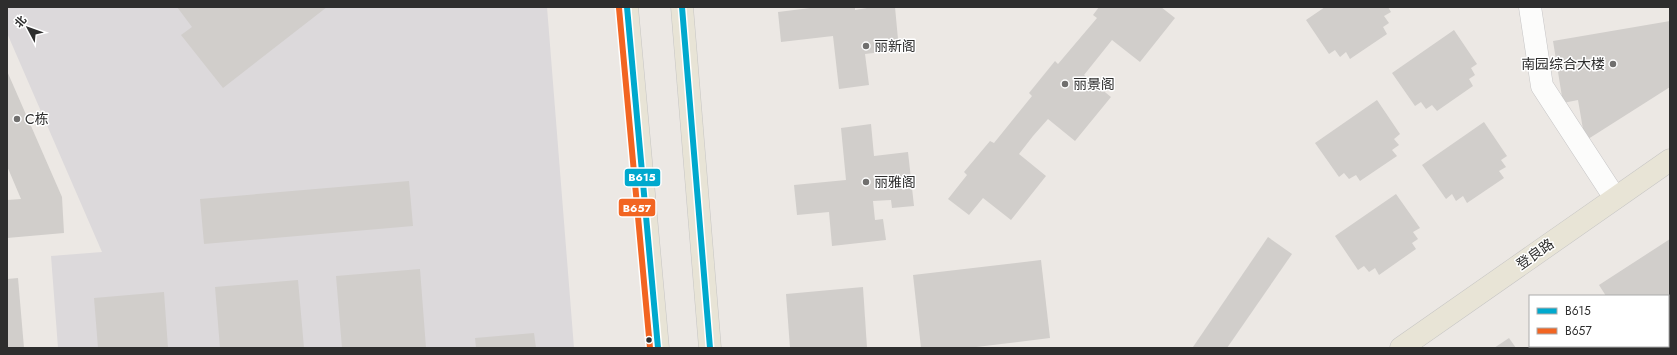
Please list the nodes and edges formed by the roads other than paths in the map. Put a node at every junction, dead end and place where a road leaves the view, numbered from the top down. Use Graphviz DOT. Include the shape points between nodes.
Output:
graph roads {
  1 [pos="627,7"];
  2 [pos="682,7"];
  3 [pos="1534,8"];
  4 [pos="1670,160"];
  5 [pos="1615,198"];
  6 [pos="658,348"];
  7 [pos="710,348"];
  8 [pos="1401,348"];
  1 -- 6 [label="main road"];
  2 -- 7 [label="main road"];
  3 -- 5 [label="lane" via="1542,86"];
  4 -- 5 [label="main road, 登良路"];
  5 -- 8 [label="main road, 登良路"];
}
